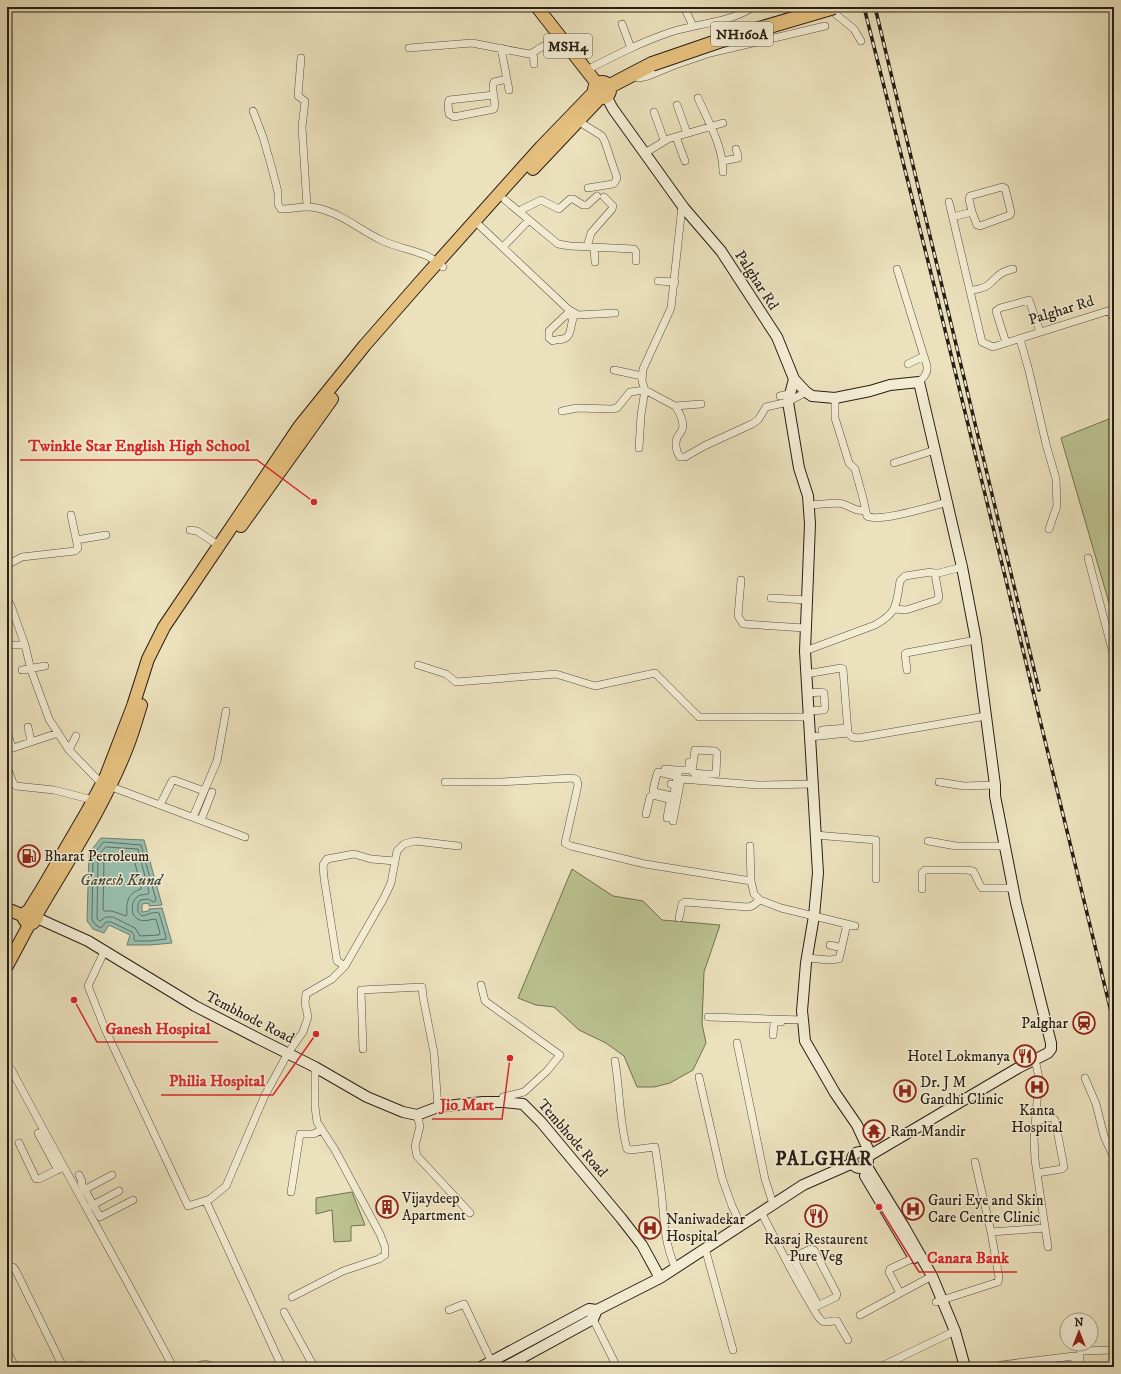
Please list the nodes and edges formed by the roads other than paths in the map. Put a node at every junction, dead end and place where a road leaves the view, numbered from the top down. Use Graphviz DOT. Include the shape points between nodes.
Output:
graph roads {
  1 [pos="537,7"];
  2 [pos="684,7"];
  3 [pos="752,7"];
  4 [pos="826,7"];
  5 [pos="834,7"];
  6 [pos="622,24"];
  7 [pos="693,26"];
  8 [pos="825,26"];
  9 [pos="561,38"];
  10 [pos="860,41"];
  11 [pos="409,48"];
  12 [pos="501,48"];
  13 [pos="631,48"];
  14 [pos="533,53"];
  15 [pos="301,58"];
  16 [pos="534,64"];
  17 [pos="587,70"];
  18 [pos="630,75"];
  19 [pos="507,79"];
  20 [pos="509,90"];
  21 [pos="602,91"];
  22 [pos="494,95"];
  23 [pos="698,98"];
  24 [pos="677,105"];
  25 [pos="253,110"];
  26 [pos="654,112"];
  27 [pos="578,121"];
  28 [pos="723,122"];
  29 [pos="711,126"];
  30 [pos="687,134"];
  31 [pos="676,137"];
  32 [pos="664,140"];
  33 [pos="736,149"];
  34 [pos="645,153"];
  35 [pos="685,161"];
  36 [pos="723,161"];
  37 [pos="723,172"];
  38 [pos="588,188"];
  39 [pos="505,200"];
  40 [pos="949,202"];
  41 [pos="307,206"];
  42 [pos="682,206"];
  43 [pos="519,211"];
  44 [pos="972,212"];
  45 [pos="953,216"];
  46 [pos="529,220"];
  47 [pos="480,226"];
  48 [pos="503,247"];
  49 [pos="591,247"];
  50 [pos="636,261"];
  51 [pos="595,262"];
  52 [pos="440,265"];
  53 [pos="897,268"];
  54 [pos="1013,270"];
  55 [pos="658,281"];
  56 [pos="675,282"];
  57 [pos="970,291"];
  58 [pos="1112,310"];
  59 [pos="615,313"];
  60 [pos="1114,322"];
  61 [pos="1040,332"];
  62 [pos="1020,338"];
  63 [pos="1006,343"];
  64 [pos="924,356"];
  65 [pos="908,364"];
  66 [pos="614,370"];
  67 [pos="642,376"];
  68 [pos="794,379"];
  69 [pos="919,382"];
  70 [pos="645,390"];
  71 [pos="806,392"];
  72 [pos="786,397"];
  73 [pos="835,398"];
  74 [pos="701,404"];
  75 [pos="675,406"];
  76 [pos="562,411"];
  77 [pos="639,448"];
  78 [pos="935,450"];
  79 [pos="894,463"];
  80 [pos="948,502"];
  81 [pos="809,505"];
  82 [pos="866,511"];
  83 [pos="71,515"];
  84 [pos="234,529"];
  85 [pos="1049,529"];
  86 [pos="190,530"];
  87 [pos="106,535"];
  88 [pos="76,540"];
  89 [pos="218,545"];
  90 [pos="1088,558"];
  91 [pos="7,565"];
  92 [pos="962,567"];
  93 [pos="935,574"];
  94 [pos="741,580"];
  95 [pos="771,598"];
  96 [pos="7,599"];
  97 [pos="807,600"];
  98 [pos="894,609"];
  99 [pos="805,628"];
  100 [pos="976,640"];
  101 [pos="7,645"];
  102 [pos="25,645"];
  103 [pos="805,651"];
  104 [pos="1114,657"];
  105 [pos="418,665"];
  106 [pos="46,666"];
  107 [pos="22,670"];
  108 [pos="31,670"];
  109 [pos="908,670"];
  110 [pos="806,674"];
  111 [pos="808,692"];
  112 [pos="226,711"];
  113 [pos="809,714"];
  114 [pos="986,716"];
  115 [pos="28,727"];
  116 [pos="7,730"];
  117 [pos="822,730"];
  118 [pos="847,731"];
  119 [pos="58,733"];
  120 [pos="76,736"];
  121 [pos="810,737"];
  122 [pos="32,741"];
  123 [pos="9,749"];
  124 [pos="69,750"];
  125 [pos="689,754"];
  126 [pos="7,767"];
  127 [pos="665,769"];
  128 [pos="676,770"];
  129 [pos="703,778"];
  130 [pos="444,782"];
  131 [pos="939,782"];
  132 [pos="677,784"];
  133 [pos="813,784"];
  134 [pos="105,785"];
  135 [pos="995,785"];
  136 [pos="208,791"];
  137 [pos="93,800"];
  138 [pos="160,805"];
  139 [pos="672,808"];
  140 [pos="646,814"];
  141 [pos="194,818"];
  142 [pos="670,819"];
  143 [pos="201,820"];
  144 [pos="815,835"];
  145 [pos="245,837"];
  146 [pos="928,841"];
  147 [pos="458,846"];
  148 [pos="750,846"];
  149 [pos="1005,846"];
  150 [pos="395,861"];
  151 [pos="876,879"];
  152 [pos="750,881"];
  153 [pos="922,888"];
  154 [pos="1013,888"];
  155 [pos="760,900"];
  156 [pos="7,908"];
  157 [pos="814,916"];
  158 [pos="30,917"];
  159 [pos="679,918"];
  160 [pos="847,924"];
  161 [pos="855,926"];
  162 [pos="830,946"];
  163 [pos="842,948"];
  164 [pos="7,949"];
  165 [pos="105,950"];
  166 [pos="807,958"];
  167 [pos="7,966"];
  168 [pos="345,966"];
  169 [pos="481,985"];
  170 [pos="708,1017"];
  171 [pos="803,1021"];
  172 [pos="773,1035"];
  173 [pos="737,1043"];
  174 [pos="363,1049"];
  175 [pos="288,1053"];
  176 [pos="1035,1059"];
  177 [pos="615,1061"];
  178 [pos="315,1067"];
  179 [pos="7,1068"];
  180 [pos="699,1077"];
  181 [pos="1085,1078"];
  182 [pos="502,1102"];
  183 [pos="438,1107"];
  184 [pos="417,1115"];
  185 [pos="1036,1121"];
  186 [pos="322,1130"];
  187 [pos="38,1133"];
  188 [pos="19,1143"];
  189 [pos="50,1149"];
  190 [pos="1114,1158"];
  191 [pos="975,1162"];
  192 [pos="862,1163"];
  193 [pos="60,1169"];
  194 [pos="1037,1173"];
  195 [pos="79,1175"];
  196 [pos="112,1175"];
  197 [pos="119,1191"];
  198 [pos="81,1192"];
  199 [pos="291,1192"];
  200 [pos="133,1200"];
  201 [pos="206,1200"];
  202 [pos="773,1204"];
  203 [pos="90,1207"];
  204 [pos="761,1212"];
  205 [pos="470,1213"];
  206 [pos="741,1225"];
  207 [pos="1045,1228"];
  208 [pos="991,1232"];
  209 [pos="704,1248"];
  210 [pos="1048,1248"];
  211 [pos="917,1257"];
  212 [pos="790,1259"];
  213 [pos="675,1267"];
  214 [pos="7,1268"];
  215 [pos="660,1278"];
  216 [pos="929,1278"];
  217 [pos="900,1293"];
  218 [pos="292,1297"];
  219 [pos="940,1302"];
  220 [pos="815,1307"];
  221 [pos="449,1310"];
  222 [pos="284,1312"];
  223 [pos="593,1312"];
  224 [pos="860,1315"];
  225 [pos="952,1332"];
  226 [pos="848,1340"];
  227 [pos="733,1350"];
  228 [pos="1114,1350"];
  229 [pos="7,1351"];
  230 [pos="492,1364"];
  231 [pos="15,1367"];
  232 [pos="63,1367"];
  233 [pos="76,1367"];
  234 [pos="84,1367"];
  235 [pos="173,1367"];
  236 [pos="195,1367"];
  237 [pos="210,1367"];
  238 [pos="282,1367"];
  239 [pos="314,1367"];
  240 [pos="481,1367"];
  241 [pos="505,1367"];
  242 [pos="618,1367"];
  243 [pos="877,1367"];
  244 [pos="959,1367"];
  245 [pos="965,1367"];
  246 [pos="999,1367"];
  247 [pos="1076,1367"];
  248 [pos="1080,1367"];
  1 -- 9 [label="main road, MSH4"];
  2 -- 7 [label="street"];
  3 -- 7 [label="street" via="738,15"];
  4 -- 10 [label="street" via="854,29"];
  5 -- 18 [label="highway, NH160A, bridge" via="722,40 652,64"];
  6 -- 13 [label="street"];
  7 -- 13 [label="street"];
  8 -- 18 [label="street" via="710,53 648,76 639,78"];
  9 -- 14 [label="street"];
  9 -- 17 [label="main road, MSH4"];
  11 -- 12 [label="street" via="472,44"];
  12 -- 14 [label="street"];
  12 -- 19 [label="street"];
  13 -- 17 [label="street"];
  14 -- 16 [label="street"];
  15 -- 41 [label="street" via="298,96 305,101 302,127"];
  17 -- 21 [label="main road, MSH4"];
  18 -- 21 [label="highway, NH160A"];
  19 -- 20 [label="street"];
  19 -- 22 [label="street" via="494,82"];
  21 -- 27 [label="main road"];
  21 -- 34 [label="street, Palghar Rd"];
  21 -- 52 [label="main road" via="541,147"];
  22 -- 22 [label="street" via="494,109 454,117 449,114 449,100"];
  23 -- 29 [label="street"];
  24 -- 30 [label="street"];
  25 -- 41 [label="street" via="271,165 278,192 278,204 281,209"];
  26 -- 32 [label="street"];
  27 -- 38 [label="street" via="602,136 617,178 613,184"];
  27 -- 39 [label="main road"];
  28 -- 29 [label="street"];
  29 -- 30 [label="street"];
  29 -- 36 [label="street"];
  30 -- 31 [label="street"];
  31 -- 32 [label="street"];
  31 -- 35 [label="street"];
  32 -- 34 [label="street"];
  33 -- 36 [label="street" via="738,158"];
  34 -- 42 [label="street, Palghar Rd"];
  36 -- 37 [label="street"];
  39 -- 43 [label="street"];
  39 -- 47 [label="main road"];
  40 -- 45 [label="street"];
  41 -- 52 [label="street" via="341,217 392,245 427,255"];
  42 -- 56 [label="street"];
  42 -- 68 [label="street, Palghar Rd" via="721,252 777,337"];
  43 -- 46 [label="street"];
  43 -- 49 [label="street" via="541,200 559,210 570,199 586,205 601,197 613,206 591,233"];
  44 -- 44 [label="street" via="970,196 1005,188 1010,215 980,226 976,225"];
  44 -- 45 [label="street"];
  45 -- 57 [label="street"];
  46 -- 48 [label="street"];
  46 -- 49 [label="street" via="558,244"];
  47 -- 48 [label="street"];
  47 -- 52 [label="main road"];
  48 -- 59 [label="street" via="573,314"];
  49 -- 50 [label="street" via="634,249"];
  49 -- 51 [label="street"];
  52 -- 84 [label="main road" via="276,469"];
  53 -- 64 [label="street"];
  54 -- 57 [label="street" via="1002,272 983,288"];
  55 -- 56 [label="street"];
  56 -- 67 [label="street" via="671,308 646,361"];
  57 -- 63 [label="street, Palghar Rd" via="982,342 994,347"];
  58 -- 60 [label="street"];
  58 -- 61 [label="street, Palghar Rd"];
  61 -- 62 [label="street, Palghar Rd"];
  61 -- 63 [label="street" via="1029,300 1000,308 996,311"];
  62 -- 63 [label="street, Palghar Rd"];
  62 -- 85 [label="street" via="1056,479 1057,506"];
  64 -- 65 [label="street"];
  64 -- 69 [label="street" via="928,369"];
  66 -- 67 [label="street"];
  67 -- 70 [label="street"];
  68 -- 71 [label="street, Palghar Rd"];
  68 -- 72 [label="street"];
  69 -- 73 [label="street" via="890,385"];
  69 -- 78 [label="street"];
  70 -- 75 [label="street"];
  70 -- 76 [label="street" via="630,392 617,408 577,408"];
  70 -- 77 [label="street"];
  71 -- 72 [label="street"];
  71 -- 73 [label="street" via="812,396"];
  72 -- 75 [label="street" via="766,407 758,420 752,424 684,457 680,457 676,448 682,423"];
  72 -- 81 [label="street" via="799,468"];
  73 -- 82 [label="street" via="836,418 849,463 855,469"];
  74 -- 75 [label="street"];
  78 -- 79 [label="street"];
  78 -- 80 [label="street"];
  80 -- 82 [label="street" via="896,515 871,518 867,516"];
  80 -- 92 [label="street"];
  81 -- 82 [label="street" via="837,503 854,510"];
  81 -- 97 [label="street"];
  83 -- 88 [label="street"];
  84 -- 89 [label="main road"];
  84 -- 134 [label="main road" via="164,642 153,667 129,745"];
  86 -- 89 [label="street" via="197,531"];
  87 -- 88 [label="street"];
  88 -- 91 [label="street" via="78,548 75,550 22,557"];
  89 -- 134 [label="main road" via="164,627 148,659"];
  90 -- 104 [label="street"];
  92 -- 93 [label="street"];
  92 -- 100 [label="street"];
  93 -- 98 [label="street" via="930,572 905,576 900,580"];
  93 -- 98 [label="street" via="940,597 937,600 906,610"];
  94 -- 99 [label="street" via="738,616 743,624"];
  95 -- 97 [label="street"];
  96 -- 102 [label="street"];
  97 -- 99 [label="street"];
  98 -- 103 [label="street" via="886,619 875,625"];
  99 -- 103 [label="street"];
  100 -- 109 [label="street" via="906,653"];
  100 -- 114 [label="street"];
  101 -- 102 [label="street"];
  102 -- 108 [label="street"];
  103 -- 110 [label="street"];
  105 -- 113 [label="street" via="446,674 456,682 556,674 595,686 655,673 700,718"];
  106 -- 108 [label="street"];
  107 -- 108 [label="street"];
  108 -- 119 [label="street" via="49,719"];
  110 -- 111 [label="street"];
  110 -- 118 [label="street" via="844,669"];
  111 -- 113 [label="street"];
  111 -- 113 [label="street" via="824,693 825,708"];
  112 -- 136 [label="street" via="217,761"];
  113 -- 121 [label="street"];
  114 -- 118 [label="street" via="858,738 852,737"];
  114 -- 135 [label="street"];
  115 -- 122 [label="street"];
  116 -- 123 [label="street"];
  117 -- 118 [label="street"];
  118 -- 121 [label="street"];
  119 -- 122 [label="street"];
  119 -- 124 [label="street"];
  120 -- 124 [label="street"];
  121 -- 133 [label="street"];
  122 -- 123 [label="street"];
  124 -- 134 [label="street"];
  125 -- 128 [label="street" via="689,768"];
  126 -- 137 [label="street" via="16,786 54,790"];
  127 -- 128 [label="street"];
  128 -- 132 [label="street"];
  129 -- 129 [label="street" via="716,774 715,751 695,750 692,771"];
  129 -- 132 [label="street"];
  129 -- 133 [label="street" via="758,785"];
  130 -- 152 [label="street" via="573,778 577,780 578,785 565,843 645,864"];
  131 -- 135 [label="street" via="964,786"];
  132 -- 139 [label="street"];
  133 -- 144 [label="street"];
  134 -- 137 [label="main road"];
  134 -- 138 [label="street"];
  134 -- 158 [label="main road" via="76,847"];
  135 -- 149 [label="street"];
  136 -- 138 [label="street" via="172,780"];
  136 -- 141 [label="street"];
  136 -- 143 [label="street"];
  137 -- 158 [label="main road"];
  138 -- 141 [label="street"];
  139 -- 140 [label="street" via="669,799 653,795 650,797"];
  139 -- 142 [label="street"];
  141 -- 143 [label="street"];
  143 -- 145 [label="street"];
  144 -- 151 [label="street" via="876,840"];
  144 -- 157 [label="street" via="818,873"];
  146 -- 149 [label="street" via="956,846"];
  147 -- 150 [label="street" via="415,841 404,844 397,852"];
  148 -- 152 [label="street"];
  149 -- 154 [label="street"];
  150 -- 168 [label="street" via="391,883 384,898"];
  150 -- 168 [label="street" via="371,859 354,854 327,859 323,865 337,961"];
  152 -- 155 [label="street" via="754,894"];
  153 -- 154 [label="street" via="922,873 925,870 967,870 973,871 982,888"];
  154 -- 176 [label="street" via="1051,1043 1048,1053"];
  155 -- 157 [label="street"];
  155 -- 159 [label="street" via="747,907 685,902 682,904"];
  156 -- 158 [label="main road"];
  157 -- 160 [label="street"];
  157 -- 166 [label="street"];
  158 -- 164 [label="main road"];
  158 -- 165 [label="street, Tembhode Road"];
  158 -- 167 [label="main road"];
  160 -- 161 [label="street"];
  160 -- 163 [label="street"];
  162 -- 163 [label="street"];
  163 -- 166 [label="street" via="836,960"];
  165 -- 175 [label="street, Tembhode Road" via="195,1006"];
  165 -- 201 [label="street" via="88,986 92,997 188,1206"];
  166 -- 171 [label="street"];
  168 -- 175 [label="street" via="332,979 306,994 308,1017 304,1032"];
  169 -- 182 [label="street" via="485,1001 560,1055 524,1092 503,1097"];
  170 -- 171 [label="street"];
  171 -- 172 [label="street" via="775,1022"];
  171 -- 192 [label="street" via="805,1042 857,1125 868,1149"];
  173 -- 202 [label="street" via="758,1148"];
  174 -- 183 [label="street" via="362,990 422,987 434,1053"];
  175 -- 178 [label="street, Tembhode Road"];
  175 -- 201 [label="street" via="265,1095 226,1186"];
  176 -- 185 [label="street" via="1039,1078"];
  176 -- 192 [label="street"];
  177 -- 213 [label="street" via="626,1149 655,1146 665,1231"];
  178 -- 184 [label="street, Tembhode Road" via="367,1097"];
  178 -- 186 [label="street" via="315,1107 317,1122"];
  179 -- 189 [label="street" via="11,1069"];
  180 -- 206 [label="street" via="722,1178"];
  181 -- 190 [label="street"];
  182 -- 183 [label="street, Tembhode Road"];
  182 -- 215 [label="street, Tembhode Road" via="523,1104 541,1122 622,1218 642,1245"];
  183 -- 184 [label="street, Tembhode Road"];
  184 -- 205 [label="street" via="420,1126 415,1146 417,1156"];
  185 -- 194 [label="street" via="1034,1138"];
  185 -- 194 [label="street" via="1051,1117 1055,1120 1064,1167"];
  186 -- 199 [label="street" via="313,1134 300,1134"];
  186 -- 218 [label="street" via="380,1234 385,1255 343,1271"];
  187 -- 189 [label="street"];
  188 -- 193 [label="street" via="36,1179"];
  189 -- 193 [label="street"];
  191 -- 208 [label="street"];
  192 -- 202 [label="street" via="804,1185"];
  192 -- 211 [label="street" via="904,1226"];
  193 -- 198 [label="street"];
  194 -- 207 [label="street"];
  195 -- 198 [label="street"];
  196 -- 198 [label="street"];
  197 -- 203 [label="street"];
  198 -- 203 [label="street"];
  200 -- 203 [label="street" via="101,1217"];
  201 -- 238 [label="street"];
  202 -- 204 [label="street"];
  203 -- 235 [label="street"];
  204 -- 206 [label="street"];
  204 -- 212 [label="street"];
  206 -- 209 [label="street"];
  207 -- 208 [label="street"];
  207 -- 210 [label="street"];
  208 -- 219 [label="street" via="998,1282"];
  209 -- 213 [label="street"];
  209 -- 227 [label="street"];
  211 -- 216 [label="street"];
  211 -- 217 [label="street" via="890,1269 889,1272"];
  212 -- 220 [label="street"];
  212 -- 220 [label="street" via="814,1250 837,1294 836,1297"];
  213 -- 215 [label="street"];
  214 -- 232 [label="street" via="13,1267 16,1270"];
  215 -- 223 [label="street"];
  216 -- 217 [label="street"];
  216 -- 219 [label="street"];
  217 -- 224 [label="street"];
  219 -- 225 [label="street"];
  220 -- 226 [label="street" via="822,1321 837,1321"];
  221 -- 230 [label="street" via="464,1304"];
  222 -- 239 [label="street"];
  223 -- 230 [label="street"];
  223 -- 241 [label="street"];
  223 -- 242 [label="street"];
  225 -- 243 [label="street"];
  225 -- 244 [label="street"];
  225 -- 245 [label="street"];
  228 -- 248 [label="street" via="1080,1351"];
  229 -- 231 [label="street"];
  230 -- 240 [label="street"];
  233 -- 234 [label="street"];
  236 -- 237 [label="street" via="204,1364"];
  246 -- 247 [label="street" via="1074,1356"];
}
